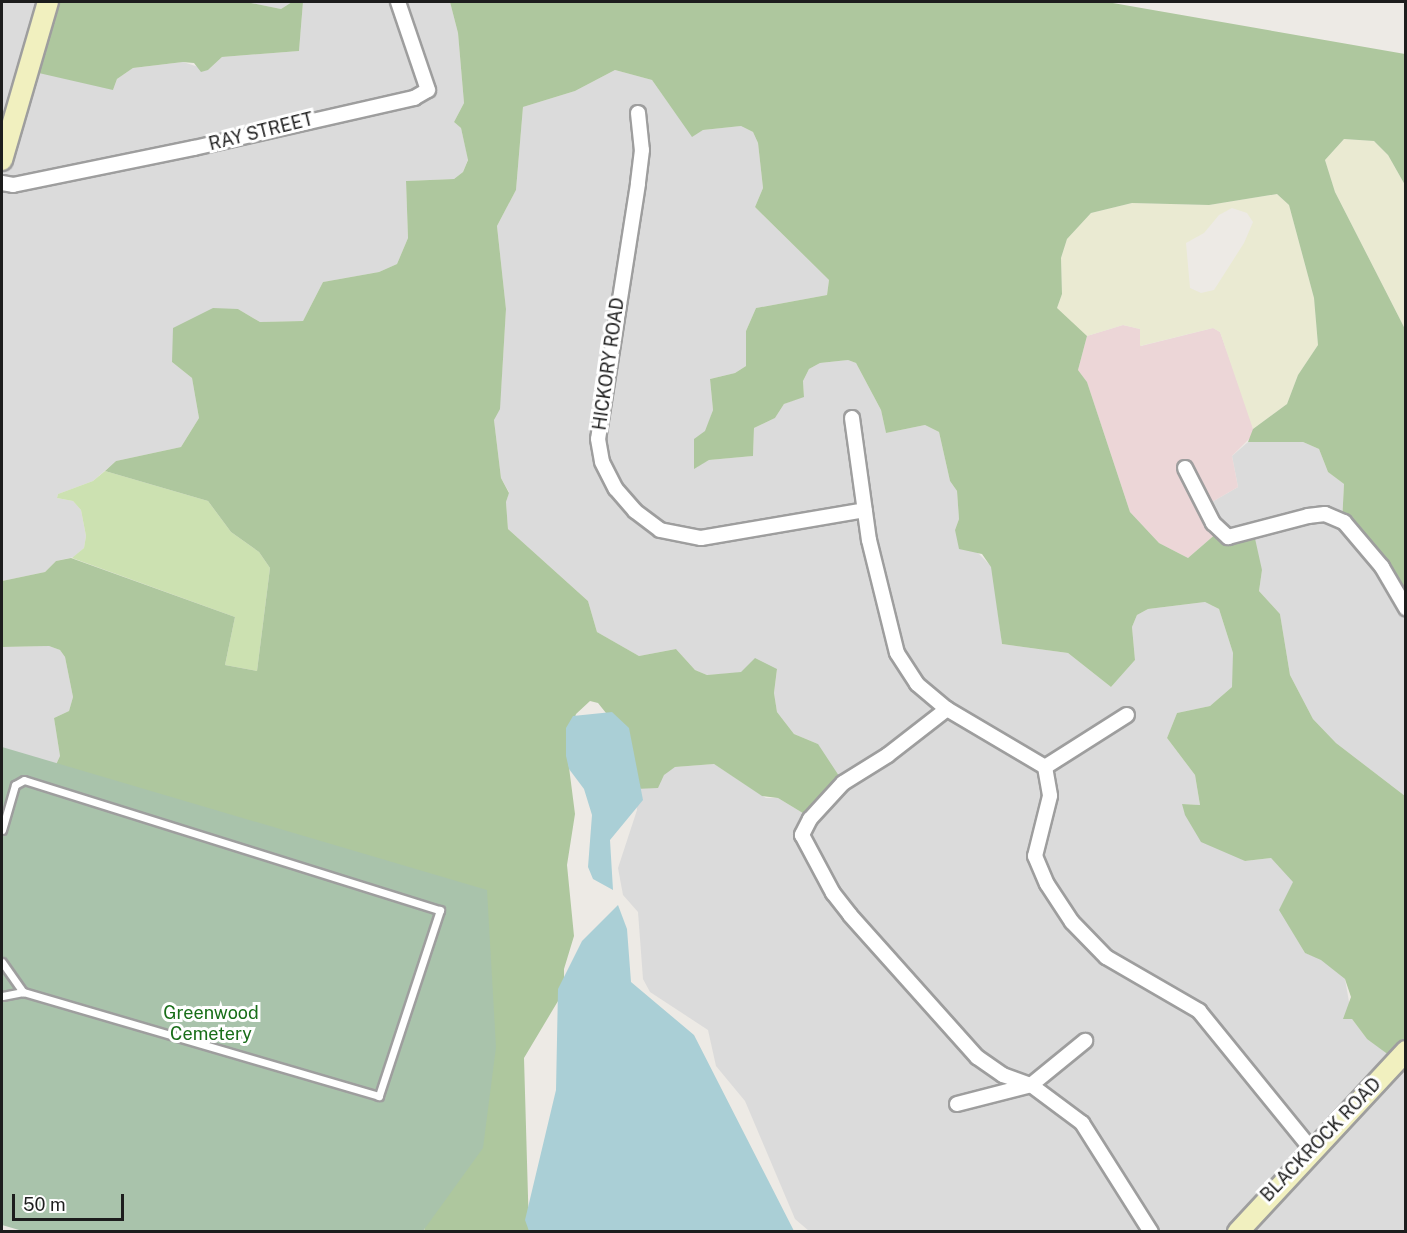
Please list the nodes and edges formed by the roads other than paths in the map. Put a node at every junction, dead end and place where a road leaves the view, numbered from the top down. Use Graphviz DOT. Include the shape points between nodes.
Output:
graph roads {
  1 [pos="48,2"];
  2 [pos="398,2"];
  3 [pos="638,113"];
  4 [pos="2,160"];
  5 [pos="2,183"];
  6 [pos="852,418"];
  7 [pos="1185,468"];
  8 [pos="865,510"];
  9 [pos="1406,608"];
  10 [pos="947,709"];
  11 [pos="1127,715"];
  12 [pos="1045,767"];
  13 [pos="2,830"];
  14 [pos="2,962"];
  15 [pos="22,992"];
  16 [pos="2,996"];
  17 [pos="1085,1041"];
  18 [pos="1406,1051"];
  19 [pos="1031,1085"];
  20 [pos="957,1104"];
  21 [pos="1312,1150"];
  22 [pos="1151,1232"];
  23 [pos="1238,1232"];
  1 -- 4 [label="street"];
  2 -- 5 [label="street, RAY STREET" via="428,90 414,98 194,148 13,185"];
  3 -- 8 [label="street, HICKORY ROAD" via="642,150 638,184 598,439 602,462 616,489 635,511 660,530 701,538"];
  6 -- 8 [label="street"];
  7 -- 9 [label="street" via="1213,523 1228,537 1308,516 1325,514 1344,522 1382,567"];
  8 -- 10 [label="street" via="897,653 917,684"];
  10 -- 12 [label="street"];
  10 -- 19 [label="street" via="843,783 810,819 802,835 833,893 895,968 977,1057 1003,1076"];
  11 -- 12 [label="street"];
  12 -- 21 [label="street" via="1050,796 1035,856 1047,884 1072,922 1106,957 1199,1011"];
  13 -- 15 [label="lane" via="15,785 24,780 440,910 379,1096"];
  14 -- 15 [label="lane"];
  15 -- 16 [label="lane"];
  17 -- 19 [label="street"];
  18 -- 21 [label="street, BLACKROCK ROAD"];
  19 -- 20 [label="street"];
  19 -- 22 [label="street" via="1082,1123"];
  21 -- 23 [label="street, BLACKROCK ROAD"];
}
